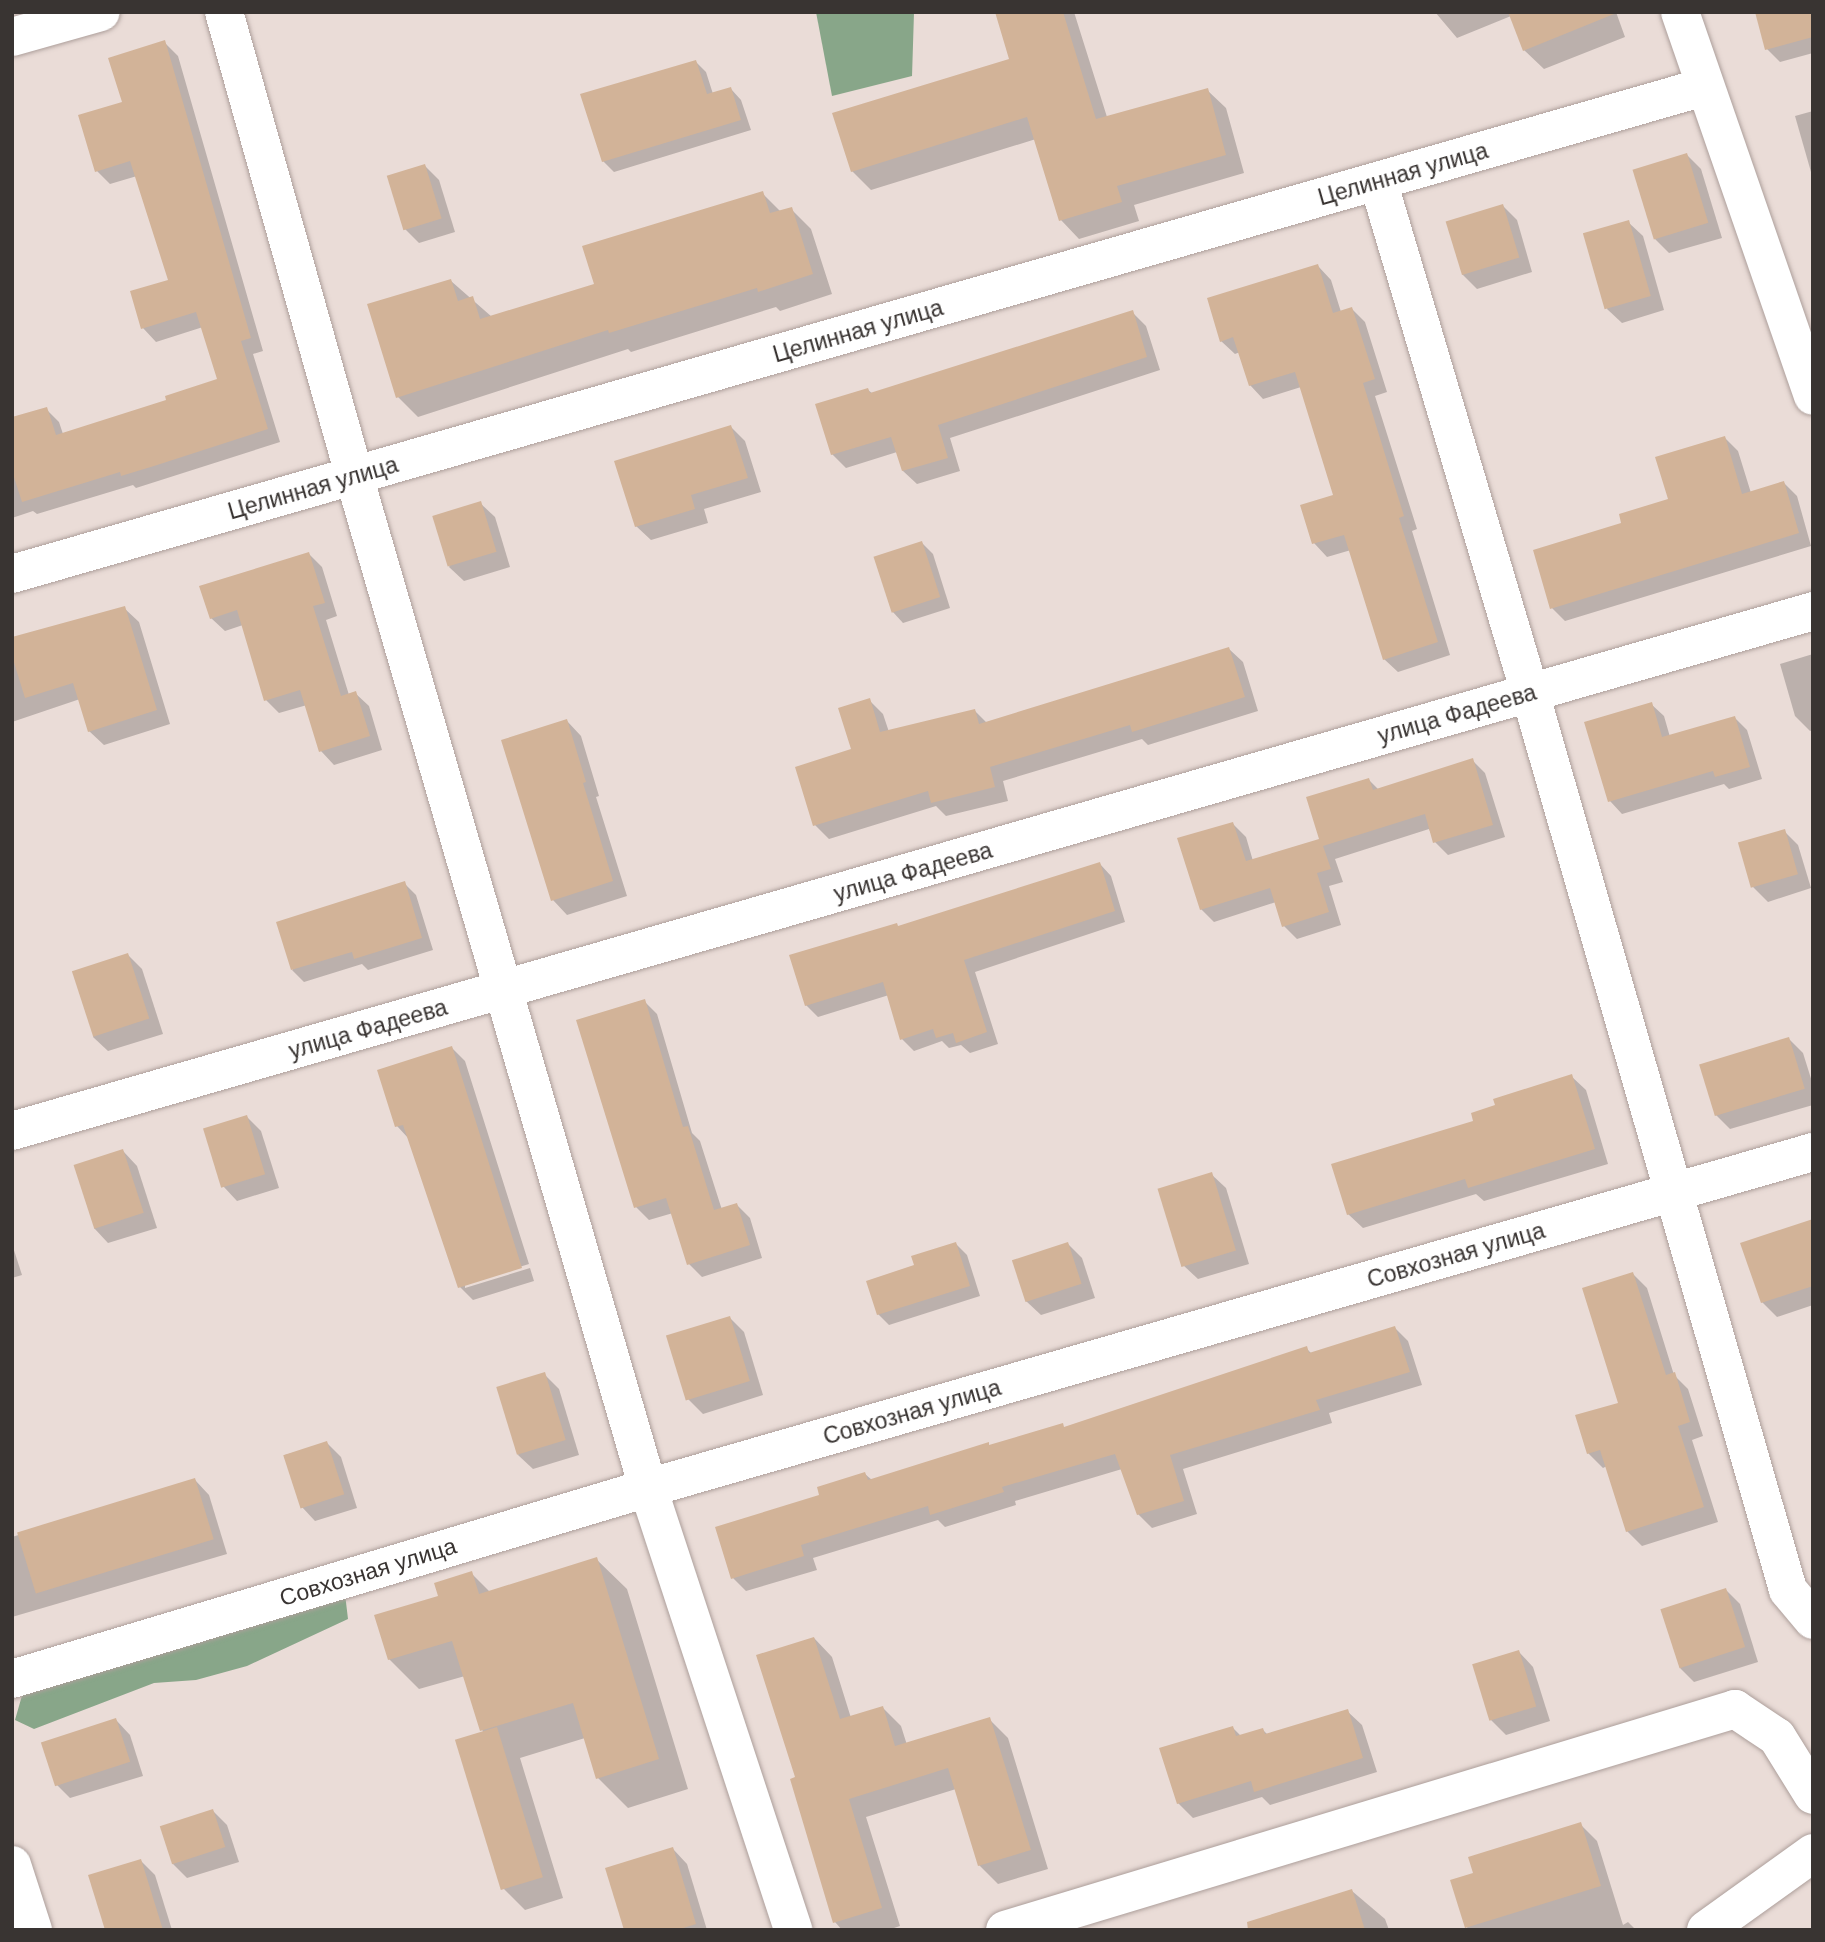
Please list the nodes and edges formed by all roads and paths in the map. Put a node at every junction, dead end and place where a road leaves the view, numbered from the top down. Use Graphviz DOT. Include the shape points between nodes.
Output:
graph roads {
  1 [pos="101,12"];
  2 [pos="224,12"];
  3 [pos="1680,12"];
  4 [pos="12,37"];
  5 [pos="1704,87"];
  6 [pos="1378,181"];
  7 [pos="1813,396"];
  8 [pos="354,476"];
  9 [pos="12,574"];
  10 [pos="1813,611"];
  11 [pos="1530,693"];
  12 [pos="505,990"];
  13 [pos="12,1131"];
  14 [pos="1813,1152"];
  15 [pos="1671,1193"];
  16 [pos="648,1488"];
  17 [pos="1813,1620"];
  18 [pos="12,1679"];
  19 [pos="1813,1796"];
  20 [pos="1813,1853"];
  21 [pos="12,1865"];
  22 [pos="33,1930"];
  23 [pos="793,1930"];
  24 [pos="1005,1930"];
  25 [pos="1706,1930"];
  1 -- 4 [label="street"];
  2 -- 8 [label="street"];
  3 -- 5 [label="street"];
  5 -- 6 [label="street, Целинная улица"];
  5 -- 7 [label="street"];
  6 -- 8 [label="street, Целинная улица"];
  6 -- 11 [label="street"];
  8 -- 9 [label="street, Целинная улица"];
  8 -- 12 [label="street"];
  10 -- 11 [label="street, улица Фадеева"];
  11 -- 12 [label="street, улица Фадеева"];
  11 -- 15 [label="street"];
  12 -- 13 [label="street, улица Фадеева"];
  12 -- 16 [label="street"];
  14 -- 15 [label="street, Совхозная улица"];
  15 -- 16 [label="street, Совхозная улица"];
  15 -- 17 [label="street" via="1788,1590"];
  16 -- 18 [label="street, Совхозная улица"];
  16 -- 23 [label="street"];
  19 -- 24 [label="street" via="1777,1737 1735,1709"];
  20 -- 25 [label="street"];
  21 -- 22 [label="street"];
}
